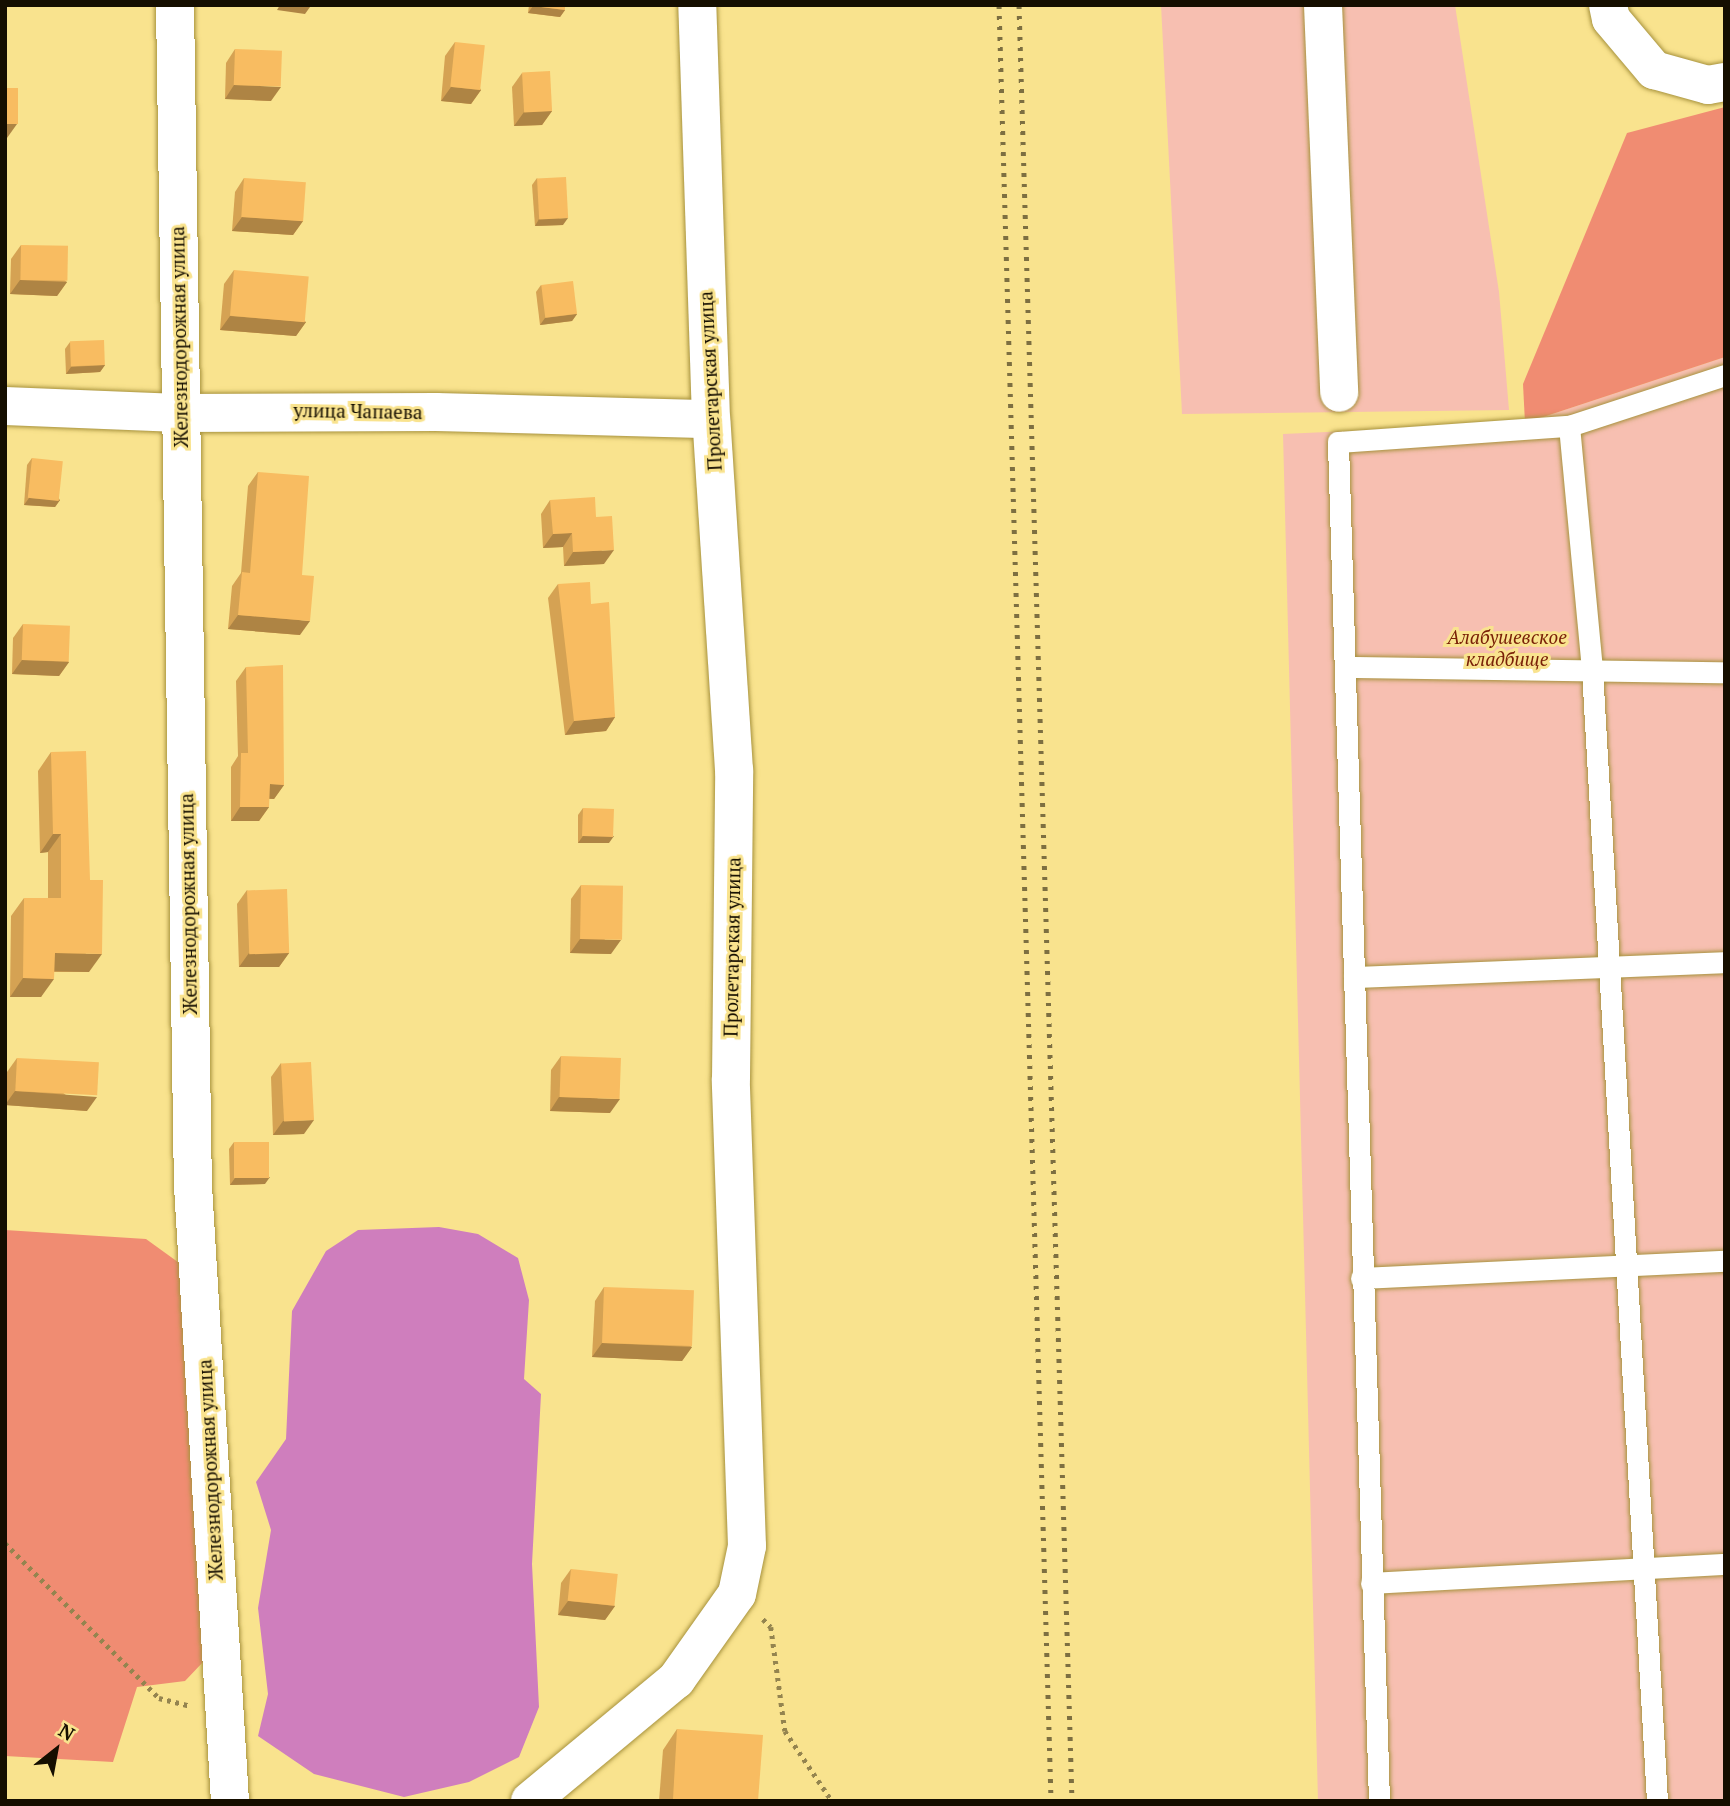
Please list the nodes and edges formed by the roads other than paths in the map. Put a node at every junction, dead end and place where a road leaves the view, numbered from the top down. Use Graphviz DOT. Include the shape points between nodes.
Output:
graph roads {
  1 [pos="175,5"];
  2 [pos="696,5"];
  3 [pos="1323,5"];
  4 [pos="1608,5"];
  5 [pos="1725,82"];
  6 [pos="1725,375"];
  7 [pos="1339,393"];
  8 [pos="5,406"];
  9 [pos="179,413"];
  10 [pos="711,419"];
  11 [pos="1569,426"];
  12 [pos="1348,667"];
  13 [pos="1592,670"];
  14 [pos="1725,672"];
  15 [pos="1725,962"];
  16 [pos="1611,967"];
  17 [pos="1354,977"];
  18 [pos="1725,1261"];
  19 [pos="1629,1264"];
  20 [pos="1361,1278"];
  21 [pos="1725,1564"];
  22 [pos="1644,1567"];
  23 [pos="1371,1583"];
  24 [pos="230,1801"];
  25 [pos="530,1801"];
  26 [pos="1378,1801"];
  27 [pos="1657,1801"];
  1 -- 9 [label="street, Железнодорожная улица"];
  2 -- 10 [label="street, Пролетарская улица"];
  3 -- 7 [label="street"];
  4 -- 5 [label="street" via="1611,19 1654,70 1708,85"];
  6 -- 11 [label="lane"];
  8 -- 9 [label="street, улица Чапаева"];
  9 -- 10 [label="street, улица Чапаева" via="368,411"];
  9 -- 24 [label="street, Железнодорожная улица" via="193,1185"];
  10 -- 25 [label="street, Пролетарская улица" via="734,770 731,1079 747,1546 737,1594 676,1679"];
  11 -- 12 [label="lane" via="1338,442"];
  11 -- 13 [label="lane"];
  12 -- 13 [label="lane"];
  12 -- 17 [label="lane"];
  13 -- 14 [label="lane"];
  13 -- 16 [label="lane"];
  15 -- 16 [label="lane"];
  16 -- 17 [label="lane"];
  16 -- 19 [label="lane"];
  17 -- 20 [label="lane"];
  18 -- 19 [label="lane"];
  19 -- 20 [label="lane"];
  19 -- 22 [label="lane"];
  20 -- 23 [label="lane"];
  21 -- 22 [label="lane"];
  22 -- 23 [label="lane"];
  22 -- 27 [label="lane"];
  23 -- 26 [label="lane"];
}
